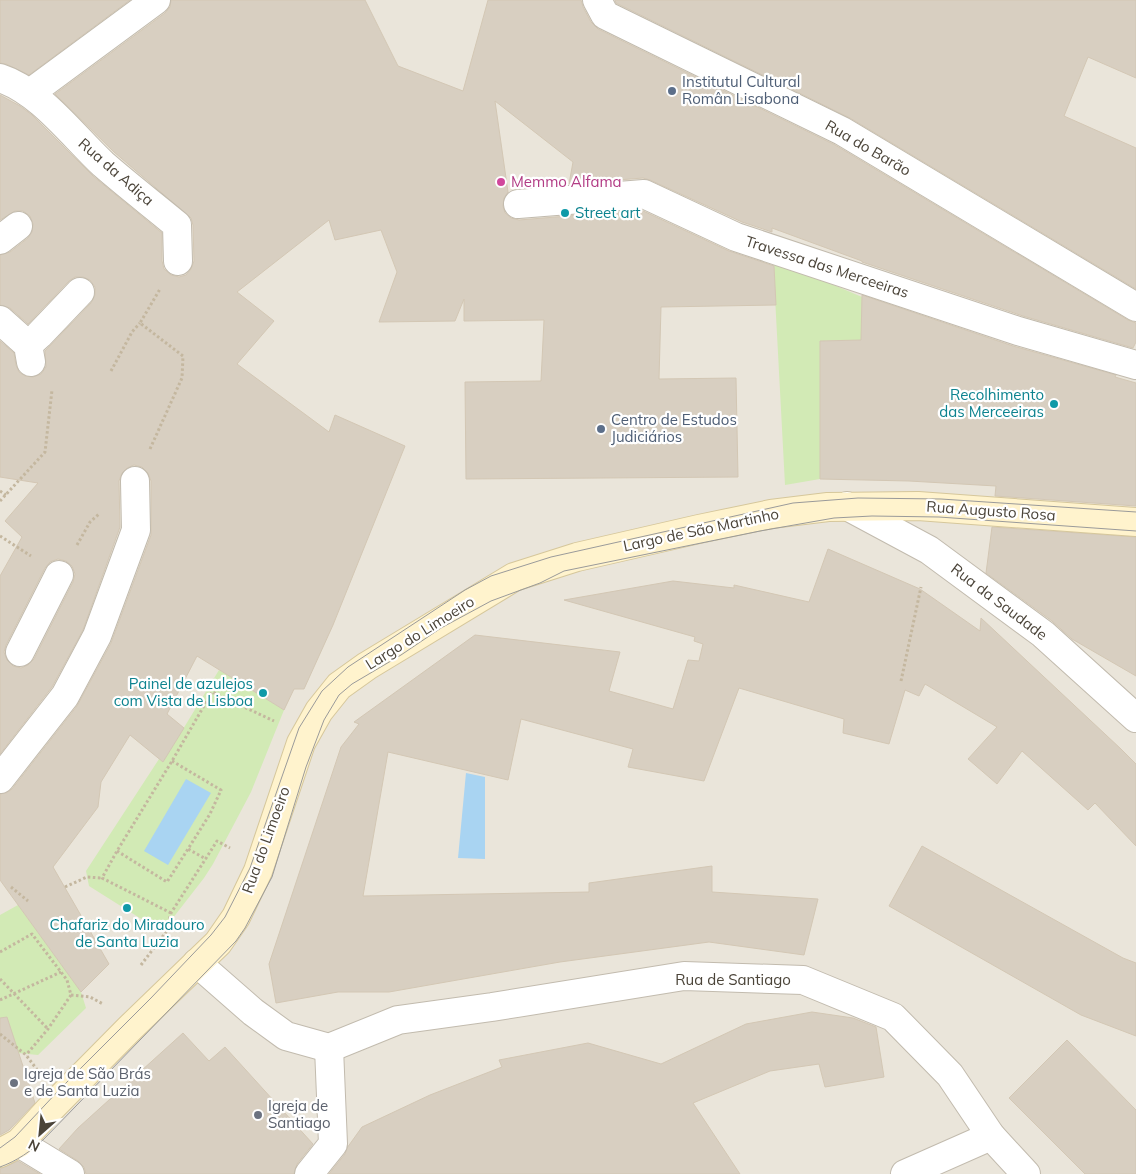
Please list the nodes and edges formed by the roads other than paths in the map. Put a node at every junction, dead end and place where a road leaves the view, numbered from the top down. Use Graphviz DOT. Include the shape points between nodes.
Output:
graph roads {
  1 [pos="156,0"];
  2 [pos="597,0"];
  3 [pos="0,78"];
  4 [pos="30,93"];
  5 [pos="518,204"];
  6 [pos="178,260"];
  7 [pos="80,292"];
  8 [pos="1136,307"];
  9 [pos="0,320"];
  10 [pos="1136,365"];
  11 [pos="135,481"];
  12 [pos="847,506"];
  13 [pos="1136,522"];
  14 [pos="557,562"];
  15 [pos="59,575"];
  16 [pos="20,652"];
  17 [pos="1134,714"];
  18 [pos="306,734"];
  19 [pos="0,780"];
  20 [pos="197,964"];
  21 [pos="330,1048"];
  22 [pos="991,1136"];
  23 [pos="10,1148"];
  24 [pos="70,1174"];
  25 [pos="309,1174"];
  26 [pos="904,1174"];
  27 [pos="1026,1174"];
  1 -- 4 [label="street"];
  2 -- 8 [label="street, Rua do Barão" via="605,15 842,131"];
  3 -- 4 [label="street, Rua da Adiça"];
  4 -- 6 [label="street, Rua da Adiça" via="104,164 177,225"];
  5 -- 10 [label="street, Travessa das Merceeiras" via="644,194 736,237 1018,331"];
  7 -- 9 [label="street" via="40,335 30,354"];
  11 -- 19 [label="street" via="136,530 97,636 65,696"];
  12 -- 13 [label="street, Rua Augusto Rosa" via="918,506"];
  12 -- 14 [label="street, Largo de São Martinho" via="771,514"];
  12 -- 17 [label="street, Rua da Saudade" via="930,550 1043,634"];
  14 -- 18 [label="street, Largo do Limoeiro" via="514,577 367,666 339,686 319,710"];
  15 -- 16 [label="street"];
  18 -- 20 [label="street, Rua do Limoeiro" via="266,849 236,917 218,943"];
  20 -- 21 [label="street" via="286,1036"];
  20 -- 23 [label="street, Rua do Limoeiro"];
  21 -- 22 [label="street, Rua de Santiago" via="398,1020 684,976 803,980 893,1017 950,1076"];
  21 -- 25 [label="street" via="333,1144"];
  22 -- 26 [label="street"];
  22 -- 27 [label="street, Rua de Santiago"];
  23 -- 24 [label="street"];
}
